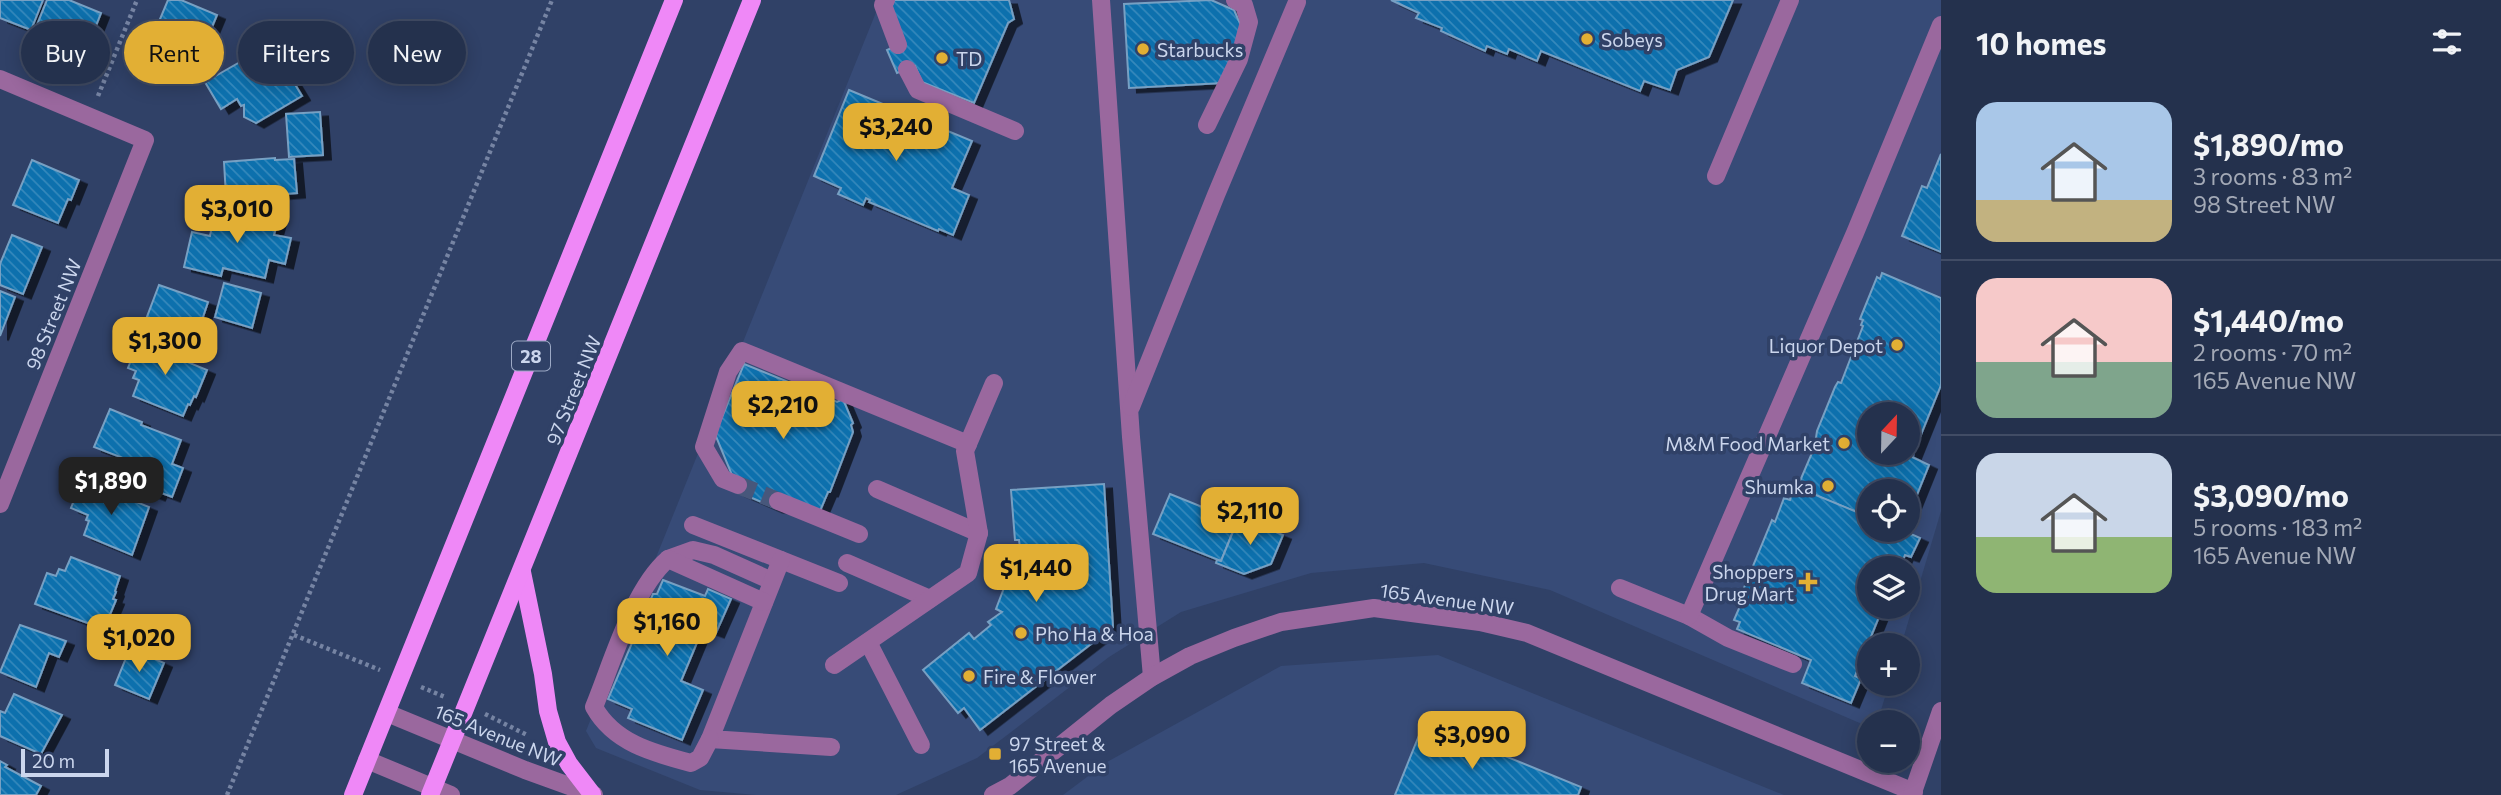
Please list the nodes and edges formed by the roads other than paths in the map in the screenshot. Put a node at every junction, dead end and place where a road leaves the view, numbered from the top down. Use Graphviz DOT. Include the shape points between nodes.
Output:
graph roads {
  1 [pos="674,0"];
  2 [pos="752,0"];
  3 [pos="886,0"];
  4 [pos="1101,0"];
  5 [pos="1235,0"];
  6 [pos="1790,0"];
  7 [pos="1297,2"];
  8 [pos="1941,25"];
  9 [pos="898,45"];
  10 [pos="907,69"];
  11 [pos="0,79"];
  12 [pos="1207,125"];
  13 [pos="1015,131"];
  14 [pos="1716,176"];
  15 [pos="994,383"];
  16 [pos="1129,413"];
  17 [pos="968,444"];
  18 [pos="738,485"];
  19 [pos="877,489"];
  20 [pos="778,501"];
  21 [pos="0,504"];
  22 [pos="694,525"];
  23 [pos="979,533"];
  24 [pos="859,534"];
  25 [pos="668,559"];
  26 [pos="782,560"];
  27 [pos="847,563"];
  28 [pos="522,572"];
  29 [pos="772,581"];
  30 [pos="839,583"];
  31 [pos="1620,588"];
  32 [pos="930,599"];
  33 [pos="764,602"];
  34 [pos="1689,617"];
  35 [pos="867,642"];
  36 [pos="1793,664"];
  37 [pos="834,665"];
  38 [pos="1152,677"];
  39 [pos="1941,711"];
  40 [pos="387,713"];
  41 [pos="710,739"];
  42 [pos="453,740"];
  43 [pos="922,745"];
  44 [pos="831,747"];
  45 [pos="367,760"];
  46 [pos="431,791"];
  47 [pos="1913,793"];
  48 [pos="353,795"];
  49 [pos="451,795"];
  50 [pos="593,795"];
  51 [pos="993,795"];
  1 -- 40 [label="main road, 28"];
  2 -- 28 [label="main road, 97 Street NW"];
  3 -- 9 [label="street" via="883,5"];
  4 -- 16 [label="street"];
  5 -- 12 [label="street" via="1244,5 1249,22 1239,59"];
  6 -- 14 [label="street"];
  7 -- 16 [label="street"];
  8 -- 34 [label="street"];
  10 -- 13 [label="street" via="918,90"];
  11 -- 21 [label="street, 98 Street NW" via="145,140"];
  15 -- 17 [label="street"];
  16 -- 38 [label="street"];
  17 -- 18 [label="street" via="742,351 729,372 704,447 723,479"];
  17 -- 23 [label="street" via="965,451"];
  19 -- 23 [label="street"];
  20 -- 24 [label="street"];
  22 -- 26 [label="street"];
  23 -- 32 [label="street" via="968,573"];
  25 -- 29 [label="street" via="693,550"];
  25 -- 33 [label="street"];
  25 -- 41 [label="street" via="654,571 636,604 594,707 617,736 691,763 700,758"];
  26 -- 29 [label="street"];
  26 -- 30 [label="street"];
  27 -- 32 [label="street"];
  28 -- 42 [label="main road, 97 Street NW"];
  28 -- 50 [label="main road" via="557,742"];
  29 -- 33 [label="street"];
  31 -- 34 [label="street"];
  32 -- 35 [label="street"];
  33 -- 41 [label="street"];
  34 -- 36 [label="street"];
  35 -- 37 [label="street"];
  35 -- 43 [label="street"];
  38 -- 47 [label="street, 165 Avenue NW" via="1190,656 1282,622 1374,608 1480,622 1527,633 1591,657"];
  38 -- 51 [label="street, 165 Avenue NW"];
  39 -- 47 [label="street"];
  40 -- 42 [label="street, 165 Avenue NW"];
  40 -- 45 [label="main road"];
  41 -- 44 [label="street"];
  42 -- 46 [label="main road, 97 Street NW"];
  42 -- 50 [label="street, 165 Avenue NW"];
  45 -- 46 [label="street"];
  45 -- 48 [label="main road"];
  46 -- 49 [label="street"];
}
